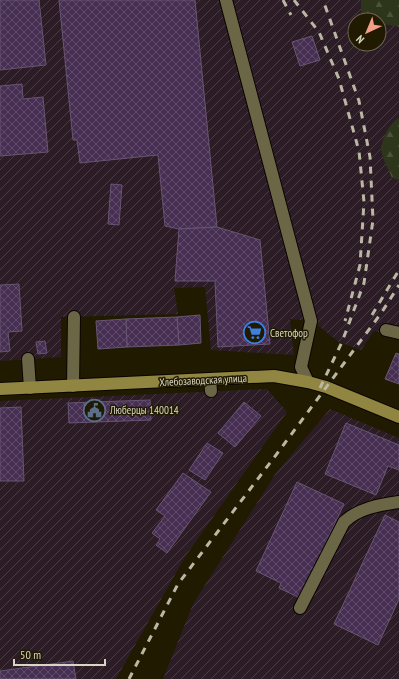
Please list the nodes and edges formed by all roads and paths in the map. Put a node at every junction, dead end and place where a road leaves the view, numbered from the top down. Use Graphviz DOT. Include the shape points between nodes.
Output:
graph roads {
  1 [pos="226,0"];
  2 [pos="74,317"];
  3 [pos="386,330"];
  4 [pos="399,333"];
  5 [pos="28,359"];
  6 [pos="308,382"];
  7 [pos="73,386"];
  8 [pos="30,388"];
  9 [pos="0,389"];
  10 [pos="399,417"];
  11 [pos="399,502"];
  12 [pos="300,608"];
  1 -- 6 [label="lane" via="312,321 301,367"];
  2 -- 7 [label="lane"];
  3 -- 4 [label="lane"];
  5 -- 8 [label="lane"];
  6 -- 7 [label="main road, Хлебозаводская улица" via="274,376 210,385"];
  6 -- 10 [label="main road, Хлебозаводская улица"];
  7 -- 8 [label="main road, Хлебозаводская улица"];
  8 -- 9 [label="main road, Хлебозаводская улица"];
  11 -- 12 [label="lane" via="372,506 350,516 344,522"];
}
